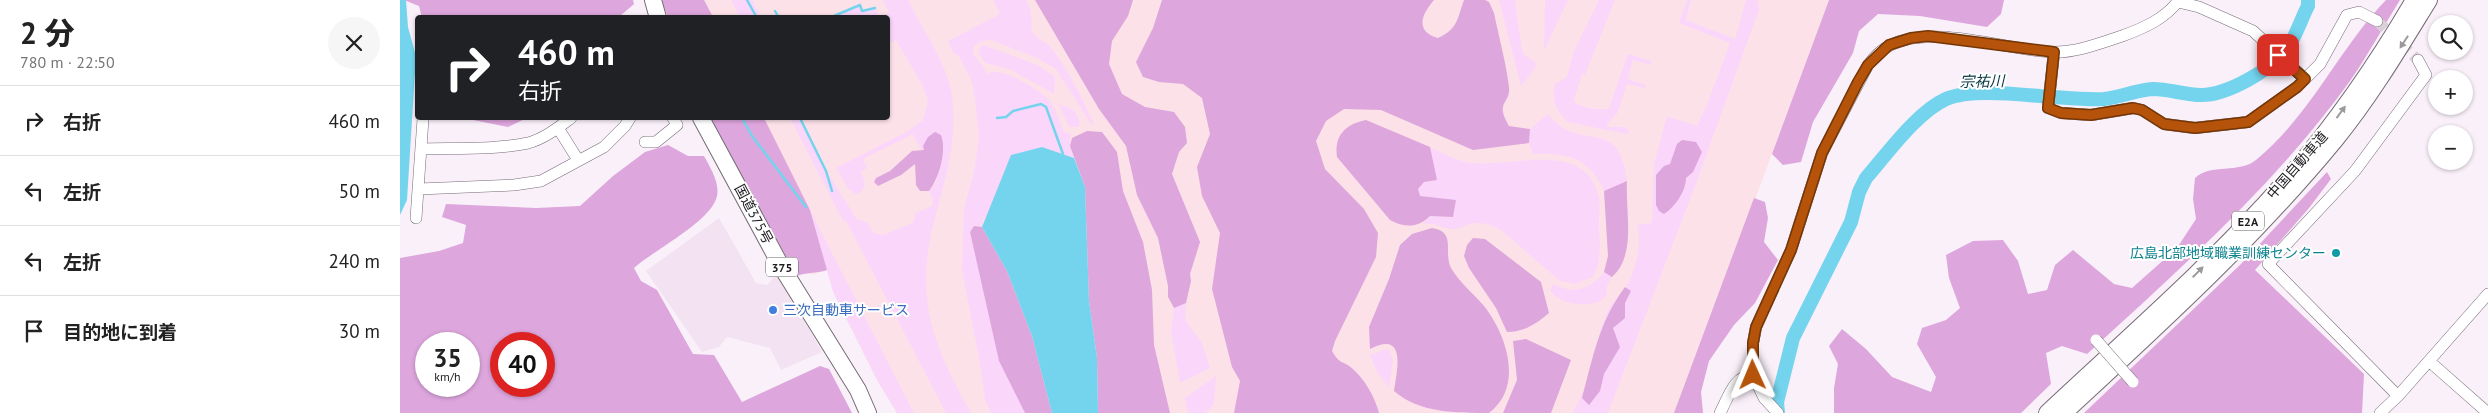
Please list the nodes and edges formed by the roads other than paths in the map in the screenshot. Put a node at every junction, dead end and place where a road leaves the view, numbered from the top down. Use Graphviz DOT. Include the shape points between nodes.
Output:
graph roads {
  1 [pos="652,0"];
  2 [pos="2414,0"];
  3 [pos="2429,0"];
  4 [pos="2179,1"];
  5 [pos="657,15"];
  6 [pos="2377,21"];
  7 [pos="2054,52"];
  8 [pos="2418,60"];
  9 [pos="2305,79"];
  10 [pos="423,120"];
  11 [pos="568,120"];
  12 [pos="629,120"];
  13 [pos="674,120"];
  14 [pos="702,120"];
  15 [pos="558,128"];
  16 [pos="645,142"];
  17 [pos="421,149"];
  18 [pos="578,160"];
  19 [pos="419,189"];
  20 [pos="416,218"];
  21 [pos="2488,294"];
  22 [pos="2096,340"];
  23 [pos="2429,362"];
  24 [pos="1753,375"];
  25 [pos="2133,382"];
  26 [pos="2398,396"];
  27 [pos="1775,410"];
  28 [pos="868,413"];
  29 [pos="1720,413"];
  30 [pos="2047,413"];
  31 [pos="2064,413"];
  32 [pos="2380,413"];
  33 [pos="2488,413"];
  1 -- 5 [label="highway"];
  30 -- 2 [label="highway, 中国自動車道 / E2A, one-way" via="2183,286 2283,184 2363,82"];
  3 -- 31 [label="highway, 中国自動車道 / E2A, one-way" via="2367,97 2293,190 2199,287"];
  4 -- 7 [label="street" via="2161,19 2127,34 2098,44"];
  4 -- 9 [label="street" via="2199,6 2253,31"];
  6 -- 9 [label="street" via="2359,12 2347,15 2320,64"];
  7 -- 9 [label="street" via="2048,108 2061,113 2091,115 2133,108 2164,124 2195,128 2248,122"];
  7 -- 24 [label="street" via="1928,36 1901,40 1877,54 1868,65 1822,153 1791,250 1756,327"];
  8 -- 26 [label="street" via="2426,75 2411,97 2355,171 2268,264"];
  10 -- 17 [label="street"];
  11 -- 15 [label="street"];
  12 -- 18 [label="street" via="604,146"];
  13 -- 16 [label="street" via="677,125 656,142"];
  14 -- 28 [label="highway, 国道375号 / 375" via="781,266 858,390"];
  15 -- 17 [label="street" via="530,142"];
  15 -- 18 [label="street"];
  17 -- 19 [label="street"];
  18 -- 19 [label="street" via="541,181"];
  19 -- 20 [label="street"];
  21 -- 23 [label="street"];
  22 -- 25 [label="street, bridge"];
  23 -- 26 [label="street"];
  23 -- 33 [label="street"];
  24 -- 27 [label="street" via="1758,388"];
  24 -- 29 [label="street" via="1737,380"];
  26 -- 32 [label="street"];
}
